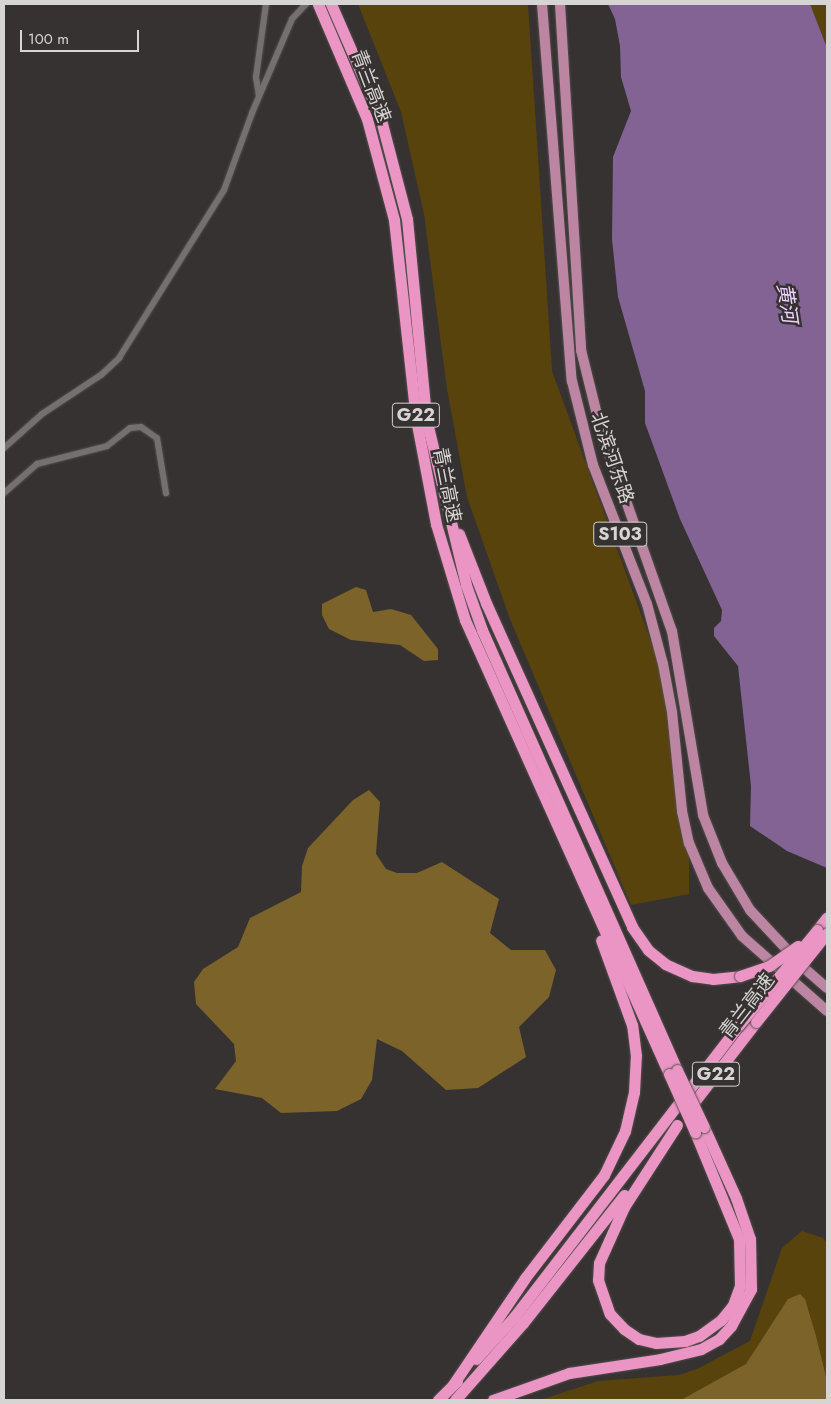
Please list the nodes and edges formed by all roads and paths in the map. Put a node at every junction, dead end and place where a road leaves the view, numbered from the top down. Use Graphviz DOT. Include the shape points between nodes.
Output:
graph roads {
  1 [pos="266,4"];
  2 [pos="306,4"];
  3 [pos="318,4"];
  4 [pos="542,4"];
  5 [pos="560,4"];
  6 [pos="334,9"];
  7 [pos="259,97"];
  8 [pos="4,448"];
  9 [pos="442,488"];
  10 [pos="4,493"];
  11 [pos="166,493"];
  12 [pos="545,799"];
  13 [pos="827,917"];
  14 [pos="822,932"];
  15 [pos="827,988"];
  16 [pos="827,1011"];
  17 [pos="673,1072"];
  18 [pos="677,1125"];
  19 [pos="700,1129"];
  20 [pos="452,1386"];
  21 [pos="438,1400"];
  22 [pos="455,1400"];
  23 [pos="493,1400"];
  1 -- 7 [label="street" via="256,77"];
  2 -- 7 [label="street" via="292,19"];
  3 -- 12 [label="highway, 青兰高速 / G22" via="368,119 394,220 416,419 436,524 465,620"];
  4 -- 16 [label="main road, 北滨河东路 / S103" via="572,381 593,465 647,604 663,664 689,843 708,888 742,936"];
  5 -- 15 [label="main road, 北滨河东路 / S103" via="581,350 600,427 672,632 682,674 701,806 722,862 750,910"];
  6 -- 9 [label="highway, 青兰高速 / G22" via="380,116 407,219 426,418"];
  7 -- 8 [label="street" via="224,190 119,358 101,375 42,414"];
  9 -- 14 [label="highway, bridge" via="486,603 632,927 648,950 665,964 692,976 713,979 740,976 769,966"];
  9 -- 17 [label="highway" via="466,585 482,630"];
  10 -- 11 [label="street" via="37,464 107,446 130,428 141,427 157,438"];
  12 -- 17 [label="highway"];
  12 -- 20 [label="highway" via="626,999 636,1056 634,1092 625,1131 604,1175 525,1278"];
  13 -- 14 [label="highway, 青兰高速 / G22"];
  14 -- 18 [label="highway, 青兰高速 / G22, bridge"];
  14 -- 20 [label="highway, bridge" via="739,1025 514,1317"];
  17 -- 19 [label="highway, bridge"];
  18 -- 19 [label="highway" via="624,1207 599,1263 598,1280 610,1314 624,1329 640,1339 656,1343 685,1341 699,1336 721,1320 733,1305 740,1286 739,1239"];
  18 -- 22 [label="highway" via="523,1323"];
  19 -- 23 [label="highway" via="736,1198 751,1247 751,1289 731,1326 719,1339 701,1349 660,1359 569,1373"];
  20 -- 21 [label="highway"];
}
